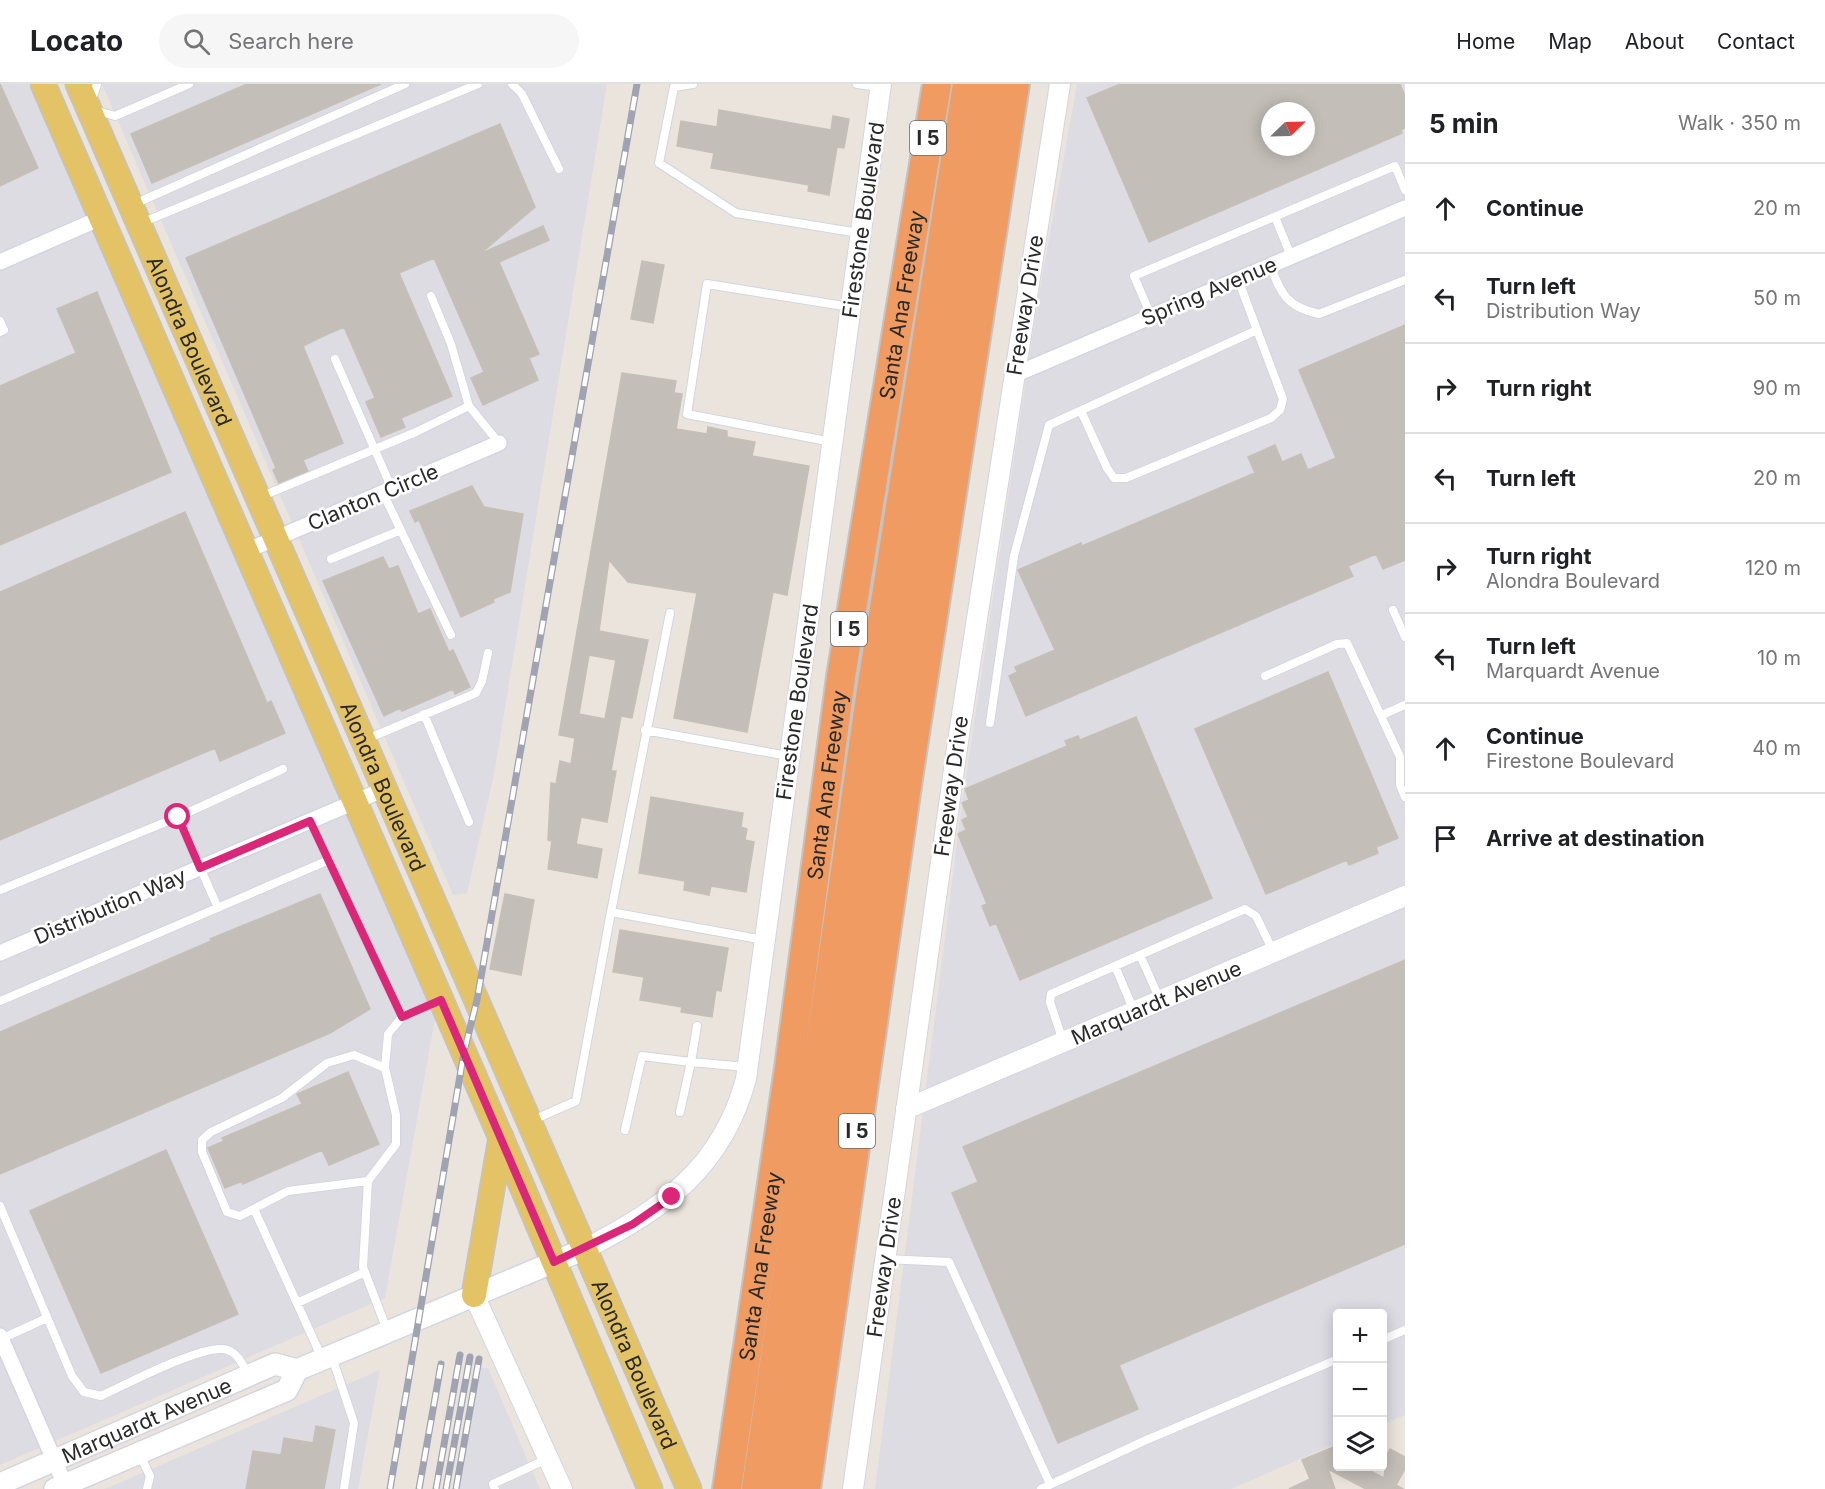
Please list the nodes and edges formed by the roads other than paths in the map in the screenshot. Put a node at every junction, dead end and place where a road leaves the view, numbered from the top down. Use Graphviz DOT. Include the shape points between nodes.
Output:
graph roads {
  1 [pos="43,84"];
  2 [pos="78,84"];
  3 [pos="97,84"];
  4 [pos="189,84"];
  5 [pos="405,84"];
  6 [pos="478,84"];
  7 [pos="512,84"];
  8 [pos="693,84"];
  9 [pos="857,84"];
  10 [pos="925,84"];
  11 [pos="937,84"];
  12 [pos="967,84"];
  13 [pos="989,84"];
  14 [pos="1015,84"];
  15 [pos="1029,84"];
  16 [pos="1060,84"];
  17 [pos="881,86"];
  18 [pos="89,109"];
  19 [pos="59,122"];
  20 [pos="559,169"];
  21 [pos="1405,190"];
  22 [pos="919,192"];
  23 [pos="1405,208"];
  24 [pos="135,214"];
  25 [pos="1275,217"];
  26 [pos="101,218"];
  27 [pos="861,234"];
  28 [pos="1291,256"];
  29 [pos="0,262"];
  30 [pos="1270,265"];
  31 [pos="987,267"];
  32 [pos="1238,279"];
  33 [pos="1405,280"];
  34 [pos="431,296"];
  35 [pos="851,307"];
  36 [pos="1150,316"];
  37 [pos="0,321"];
  38 [pos="1257,330"];
  39 [pos="0,332"];
  40 [pos="335,359"];
  41 [pos="1014,375"];
  42 [pos="469,406"];
  43 [pos="1081,411"];
  44 [pos="833,442"];
  45 [pos="499,443"];
  46 [pos="375,449"];
  47 [pos="387,491"];
  48 [pos="258,498"];
  49 [pos="401,530"];
  50 [pos="276,538"];
  51 [pos="246,551"];
  52 [pos="331,559"];
  53 [pos="1393,610"];
  54 [pos="670,612"];
  55 [pos="451,635"];
  56 [pos="1405,637"];
  57 [pos="488,653"];
  58 [pos="1265,676"];
  59 [pos="1405,705"];
  60 [pos="424,714"];
  61 [pos="1382,715"];
  62 [pos="990,723"];
  63 [pos="645,730"];
  64 [pos="364,740"];
  65 [pos="790,757"];
  66 [pos="283,769"];
  67 [pos="385,789"];
  68 [pos="1405,797"];
  69 [pos="355,802"];
  70 [pos="178,817"];
  71 [pos="310,821"];
  72 [pos="469,822"];
  73 [pos="329,860"];
  74 [pos="200,868"];
  75 [pos="0,890"];
  76 [pos="1405,896"];
  77 [pos="218,908"];
  78 [pos="611,912"];
  79 [pos="765,940"];
  80 [pos="1273,952"];
  81 [pos="0,953"];
  82 [pos="1140,955"];
  83 [pos="1115,966"];
  84 [pos="441,1000"];
  85 [pos="1160,1000"];
  86 [pos="0,1001"];
  87 [pos="1134,1011"];
  88 [pos="402,1017"];
  89 [pos="697,1026"];
  90 [pos="1063,1042"];
  91 [pos="691,1062"];
  92 [pos="747,1067"];
  93 [pos="385,1068"];
  94 [pos="906,1109"];
  95 [pos="680,1112"];
  96 [pos="530,1122"];
  97 [pos="625,1130"];
  98 [pos="501,1137"];
  99 [pos="368,1181"];
  100 [pos="0,1206"];
  101 [pos="254,1209"];
  102 [pos="585,1249"];
  103 [pos="885,1259"];
  104 [pos="554,1262"];
  105 [pos="365,1272"];
  106 [pos="474,1295"];
  107 [pos="297,1303"];
  108 [pos="47,1318"];
  109 [pos="1405,1330"];
  110 [pos="387,1332"];
  111 [pos="1,1337"];
  112 [pos="1387,1338"];
  113 [pos="327,1357"];
  114 [pos="1333,1361"];
  115 [pos="297,1370"];
  116 [pos="249,1376"];
  117 [pos="139,1453"];
  118 [pos="548,1458"];
  119 [pos="54,1460"];
  120 [pos="684,1480"];
  121 [pos="0,1484"];
  122 [pos="1050,1484"];
  123 [pos="62,1488"];
  124 [pos="147,1489"];
  125 [pos="344,1489"];
  126 [pos="495,1489"];
  127 [pos="562,1489"];
  128 [pos="650,1489"];
  129 [pos="727,1489"];
  130 [pos="756,1489"];
  131 [pos="783,1489"];
  132 [pos="806,1489"];
  133 [pos="853,1489"];
  134 [pos="1041,1489"];
  1 -- 19 [label="main road, Alondra Boulevard"];
  2 -- 18 [label="main road, Alondra Boulevard"];
  3 -- 18 [label="lane"];
  4 -- 18 [label="lane" via="115,116"];
  5 -- 24 [label="lane"];
  6 -- 24 [label="lane"];
  7 -- 20 [label="lane" via="522,94"];
  8 -- 27 [label="lane" via="674,87 659,163 736,213"];
  9 -- 17 [label="lane"];
  10 -- 22 [label="highway"];
  11 -- 22 [label="highway, Santa Ana Freeway / I 5"];
  12 -- 130 [label="highway" via="872,691"];
  13 -- 131 [label="highway" via="885,766"];
  14 -- 31 [label="highway, I 5"];
  15 -- 31 [label="highway"];
  16 -- 41 [label="street, Freeway Drive"];
  17 -- 27 [label="street, Firestone Boulevard"];
  18 -- 19 [label="main road"];
  18 -- 24 [label="main road, Alondra Boulevard"];
  19 -- 26 [label="main road, Alondra Boulevard"];
  21 -- 25 [label="lane" via="1395,166"];
  22 -- 129 [label="highway, Santa Ana Freeway / I 5" via="841,677"];
  23 -- 28 [label="street, Spring Avenue"];
  24 -- 48 [label="main road, Alondra Boulevard"];
  25 -- 28 [label="lane"];
  25 -- 36 [label="lane" via="1134,276"];
  26 -- 29 [label="street"];
  26 -- 51 [label="main road, Alondra Boulevard"];
  27 -- 35 [label="street, Firestone Boulevard"];
  28 -- 30 [label="street, Spring Avenue"];
  30 -- 32 [label="street, Spring Avenue"];
  30 -- 33 [label="lane" via="1282,295 1305,311 1319,314"];
  31 -- 132 [label="highway, I 5" via="909,772"];
  32 -- 36 [label="street, Spring Avenue"];
  32 -- 38 [label="lane"];
  34 -- 42 [label="lane" via="452,345"];
  35 -- 44 [label="street, Firestone Boulevard"];
  35 -- 44 [label="lane" via="707,284 687,414"];
  36 -- 41 [label="street, Spring Avenue"];
  37 -- 39 [label="lane" via="4,330"];
  38 -- 43 [label="lane"];
  38 -- 43 [label="lane" via="1283,399 1280,410 1271,418 1126,478 1114,478"];
  40 -- 46 [label="lane"];
  41 -- 94 [label="street, Freeway Drive" via="957,741"];
  42 -- 45 [label="lane"];
  42 -- 46 [label="lane"];
  43 -- 62 [label="lane" via="1049,425 1014,556"];
  44 -- 65 [label="street, Firestone Boulevard"];
  45 -- 47 [label="street, Clanton Circle"];
  46 -- 47 [label="lane"];
  46 -- 48 [label="lane"];
  47 -- 49 [label="lane"];
  47 -- 50 [label="street, Clanton Circle"];
  48 -- 50 [label="main road, Alondra Boulevard"];
  49 -- 52 [label="lane"];
  49 -- 55 [label="lane"];
  50 -- 51 [label="street, Clanton Circle"];
  50 -- 64 [label="main road, Alondra Boulevard"];
  51 -- 69 [label="main road, Alondra Boulevard"];
  53 -- 56 [label="lane"];
  54 -- 63 [label="lane"];
  57 -- 60 [label="lane" via="476,693"];
  58 -- 61 [label="lane" via="1347,643"];
  59 -- 61 [label="lane"];
  60 -- 64 [label="lane"];
  60 -- 72 [label="lane"];
  61 -- 68 [label="lane" via="1400,757 1400,785"];
  63 -- 65 [label="lane"];
  63 -- 78 [label="lane"];
  64 -- 67 [label="main road, Alondra Boulevard"];
  65 -- 79 [label="street, Firestone Boulevard"];
  66 -- 70 [label="lane"];
  67 -- 69 [label="street, Distribution Way"];
  67 -- 96 [label="main road, Alondra Boulevard"];
  69 -- 71 [label="street, Distribution Way"];
  69 -- 84 [label="main road, Alondra Boulevard"];
  70 -- 74 [label="lane"];
  70 -- 75 [label="lane"];
  71 -- 73 [label="lane"];
  71 -- 74 [label="street, Distribution Way"];
  73 -- 77 [label="lane"];
  73 -- 88 [label="lane"];
  74 -- 77 [label="lane"];
  74 -- 81 [label="street, Distribution Way"];
  76 -- 80 [label="street, Marquardt Avenue"];
  77 -- 86 [label="lane"];
  78 -- 79 [label="lane"];
  78 -- 96 [label="lane" via="576,1101"];
  79 -- 92 [label="street, Firestone Boulevard"];
  80 -- 82 [label="lane" via="1256,916 1245,909"];
  80 -- 85 [label="street, Marquardt Avenue"];
  82 -- 83 [label="lane"];
  82 -- 85 [label="lane"];
  83 -- 87 [label="lane"];
  83 -- 90 [label="lane" via="1051,994"];
  84 -- 88 [label="lane"];
  84 -- 98 [label="main road, Alondra Boulevard"];
  85 -- 87 [label="street, Marquardt Avenue"];
  87 -- 90 [label="street, Marquardt Avenue"];
  88 -- 93 [label="lane" via="388,1034"];
  89 -- 91 [label="lane"];
  90 -- 94 [label="street, Marquardt Avenue"];
  91 -- 92 [label="lane"];
  91 -- 95 [label="lane"];
  91 -- 97 [label="lane" via="642,1056"];
  92 -- 102 [label="street, Firestone Boulevard" via="739,1104 728,1130 694,1174 646,1216"];
  93 -- 99 [label="lane" via="396,1115 396,1144"];
  93 -- 101 [label="lane" via="354,1054 327,1063 282,1098 202,1140 202,1152 227,1212 240,1216"];
  94 -- 103 [label="street, Freeway Drive"];
  96 -- 102 [label="main road, Alondra Boulevard"];
  98 -- 104 [label="main road, Alondra Boulevard"];
  98 -- 106 [label="main road"];
  99 -- 101 [label="lane" via="288,1191"];
  99 -- 105 [label="lane"];
  100 -- 108 [label="lane"];
  101 -- 107 [label="lane"];
  102 -- 104 [label="main road, Marquardt Avenue"];
  102 -- 120 [label="main road, Alondra Boulevard"];
  103 -- 122 [label="lane" via="949,1262"];
  103 -- 133 [label="street, Freeway Drive"];
  104 -- 106 [label="main road, Marquardt Avenue"];
  104 -- 128 [label="main road, Alondra Boulevard"];
  105 -- 107 [label="lane"];
  105 -- 110 [label="lane"];
  106 -- 110 [label="main road, Marquardt Avenue"];
  106 -- 118 [label="street"];
  107 -- 113 [label="lane"];
  108 -- 111 [label="lane"];
  108 -- 116 [label="lane" via="72,1376 84,1392 101,1396 205,1351 225,1349 240,1358"];
  109 -- 112 [label="lane"];
  110 -- 113 [label="main road, Marquardt Avenue"];
  111 -- 119 [label="street"];
  113 -- 115 [label="main road, Marquardt Avenue"];
  113 -- 125 [label="lane" via="354,1423"];
  114 -- 122 [label="lane"];
  115 -- 116 [label="main road, Marquardt Avenue" via="275,1364"];
  115 -- 117 [label="main road, Marquardt Avenue" via="287,1390"];
  116 -- 119 [label="main road, Marquardt Avenue"];
  117 -- 123 [label="main road, Marquardt Avenue"];
  117 -- 124 [label="lane" via="150,1476"];
  118 -- 126 [label="lane" via="493,1484"];
  118 -- 127 [label="street"];
  119 -- 121 [label="main road, Marquardt Avenue"];
  119 -- 123 [label="street"];
  122 -- 134 [label="lane"];
}
